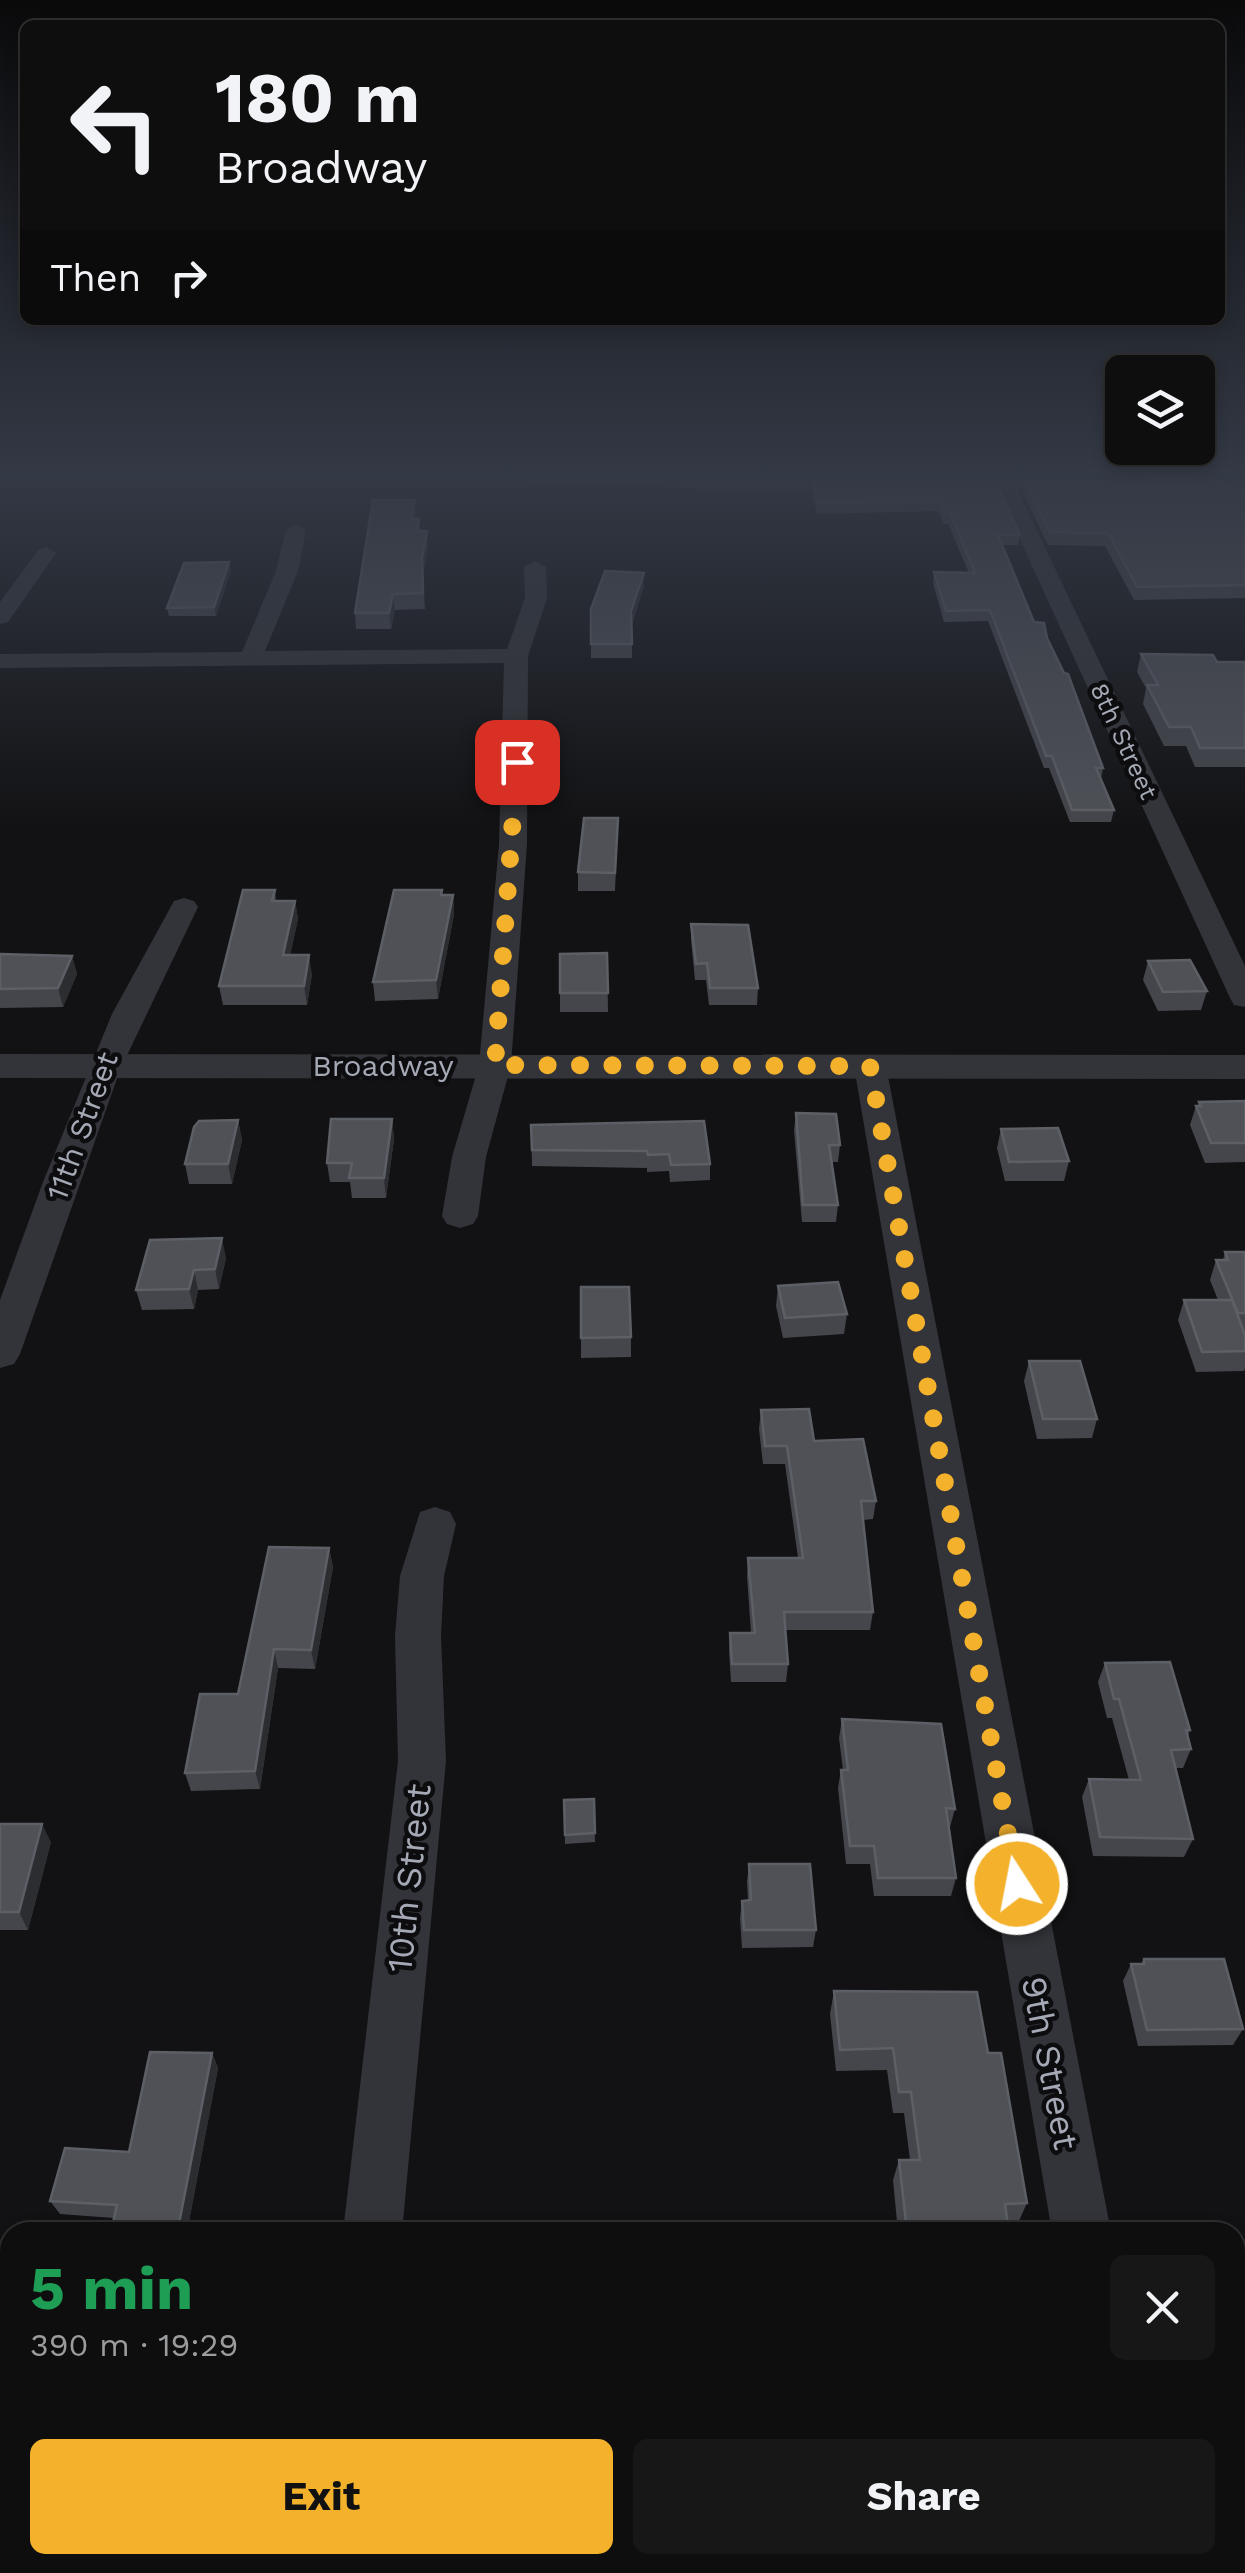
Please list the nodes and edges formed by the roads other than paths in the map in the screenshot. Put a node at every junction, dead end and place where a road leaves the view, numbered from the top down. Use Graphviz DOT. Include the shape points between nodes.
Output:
graph roads {
  1 [pos="19,591"];
  2 [pos="279,591"];
  3 [pos="536,591"];
  4 [pos="1055,591"];
  5 [pos="0,618"];
  6 [pos="516,656"];
  7 [pos="250,658"];
  8 [pos="0,661"];
  9 [pos="184,907"];
  10 [pos="1245,998"];
  11 [pos="495,1065"];
  12 [pos="0,1066"];
  13 [pos="102,1066"];
  14 [pos="870,1066"];
  15 [pos="1245,1067"];
  16 [pos="460,1216"];
  17 [pos="0,1354"];
  18 [pos="435,1524"];
  19 [pos="373,2222"];
  20 [pos="1080,2222"];
  1 -- 5 [label="street"];
  2 -- 7 [label="street"];
  3 -- 6 [label="street"];
  4 -- 10 [label="street, 8th Street"];
  6 -- 7 [label="street"];
  6 -- 11 [label="street" via="515,811"];
  7 -- 8 [label="street"];
  9 -- 13 [label="street, 11th Street"];
  11 -- 13 [label="street, Broadway"];
  11 -- 14 [label="street, Broadway"];
  11 -- 16 [label="street"];
  12 -- 13 [label="street, Broadway"];
  13 -- 17 [label="street, 11th Street"];
  14 -- 15 [label="street, Broadway"];
  14 -- 20 [label="street, 9th Street"];
  18 -- 19 [label="street, 10th Street" via="422,1576 422,1760"];
}
